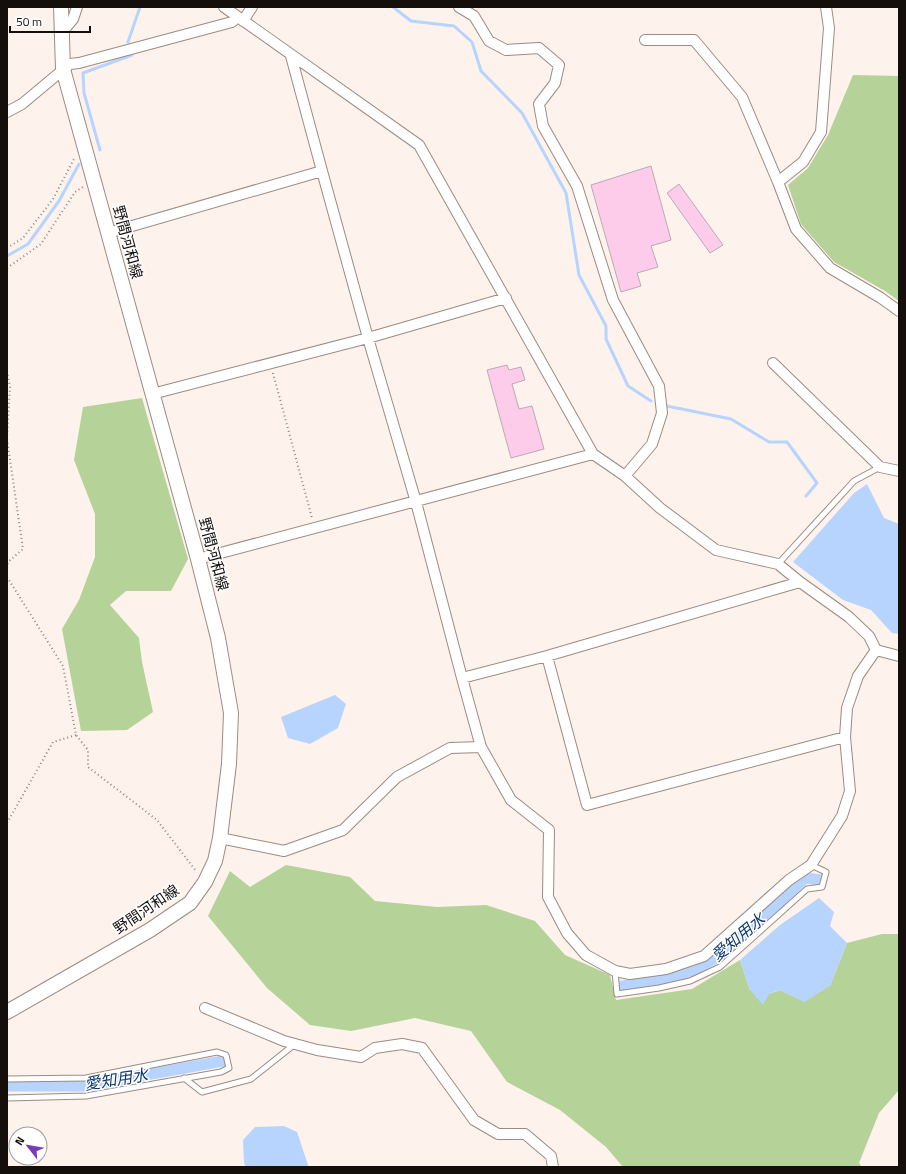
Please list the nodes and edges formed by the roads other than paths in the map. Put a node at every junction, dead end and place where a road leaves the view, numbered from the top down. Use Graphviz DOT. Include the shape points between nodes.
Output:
graph roads {
  1 [pos="61,7"];
  2 [pos="77,7"];
  3 [pos="224,7"];
  4 [pos="252,7"];
  5 [pos="459,7"];
  6 [pos="826,7"];
  7 [pos="240,19"];
  8 [pos="62,32"];
  9 [pos="645,40"];
  10 [pos="291,56"];
  11 [pos="63,70"];
  12 [pos="7,112"];
  13 [pos="322,172"];
  14 [pos="778,182"];
  15 [pos="108,233"];
  16 [pos="506,298"];
  17 [pos="899,311"];
  18 [pos="368,338"];
  19 [pos="773,363"];
  20 [pos="152,394"];
  21 [pos="594,454"];
  22 [pos="880,467"];
  23 [pos="899,471"];
  24 [pos="625,476"];
  25 [pos="416,502"];
  26 [pos="198,559"];
  27 [pos="778,564"];
  28 [pos="800,582"];
  29 [pos="876,650"];
  30 [pos="547,656"];
  31 [pos="899,656"];
  32 [pos="462,678"];
  33 [pos="845,736"];
  34 [pos="481,747"];
  35 [pos="220,838"];
  36 [pos="811,866"];
  37 [pos="615,971"];
  38 [pos="205,1008"];
  39 [pos="7,1012"];
  40 [pos="295,1044"];
  41 [pos="7,1078"];
  42 [pos="184,1078"];
  43 [pos="7,1098"];
  44 [pos="554,1167"];
  1 -- 8 [label="main road, 野間河和線"];
  2 -- 8 [label="street" via="74,19"];
  3 -- 7 [label="street"];
  4 -- 7 [label="street"];
  5 -- 24 [label="street" via="474,16 489,41 506,50 539,48 559,65 555,83 539,104 543,126 577,186 612,300 659,386 662,413 652,444"];
  6 -- 14 [label="street" via="829,28 821,132 803,162"];
  7 -- 10 [label="street"];
  7 -- 11 [label="street" via="70,64"];
  8 -- 11 [label="main road, 野間河和線"];
  9 -- 14 [label="street" via="694,40 742,97"];
  10 -- 13 [label="street"];
  10 -- 16 [label="street" via="419,146"];
  11 -- 12 [label="street" via="22,104"];
  11 -- 15 [label="main road, 野間河和線"];
  13 -- 15 [label="street"];
  13 -- 18 [label="street"];
  14 -- 17 [label="street" via="796,230 830,268"];
  15 -- 20 [label="main road, 野間河和線"];
  16 -- 18 [label="street"];
  16 -- 21 [label="street"];
  18 -- 20 [label="street"];
  18 -- 25 [label="street"];
  19 -- 22 [label="street"];
  20 -- 26 [label="main road, 野間河和線"];
  21 -- 24 [label="street"];
  21 -- 25 [label="street"];
  22 -- 23 [label="street"];
  22 -- 27 [label="lane" via="854,481"];
  24 -- 27 [label="street" via="660,508 716,550"];
  25 -- 26 [label="street"];
  25 -- 32 [label="street"];
  26 -- 35 [label="main road, 野間河和線" via="218,638 232,713"];
  27 -- 28 [label="street"];
  28 -- 29 [label="street" via="849,617 869,636"];
  28 -- 30 [label="street"];
  29 -- 31 [label="street"];
  29 -- 33 [label="street" via="858,676 847,708"];
  30 -- 32 [label="street"];
  30 -- 33 [label="street" via="587,805"];
  32 -- 34 [label="street"];
  33 -- 36 [label="street" via="850,791 842,816"];
  34 -- 35 [label="street" via="450,748 397,777 343,830 284,851"];
  34 -- 37 [label="street" via="511,800 549,830 548,897 567,933 586,955"];
  35 -- 39 [label="main road, 野間河和線" via="215,861 190,904 156,927"];
  36 -- 37 [label="street" via="789,880 704,956 666,969 630,974"];
  36 -- 37 [label="lane" via="826,872 822,887 807,889 720,966 690,980 659,988 617,994"];
  38 -- 40 [label="street" via="284,1042"];
  40 -- 42 [label="lane" via="251,1079 202,1092"];
  40 -- 44 [label="street" via="361,1057 375,1048 402,1044 422,1048 474,1120 498,1134 525,1134 551,1156"];
  41 -- 42 [label="lane" via="86,1078 218,1052 226,1055 229,1068 221,1072"];
  42 -- 43 [label="lane" via="86,1096"];
}
